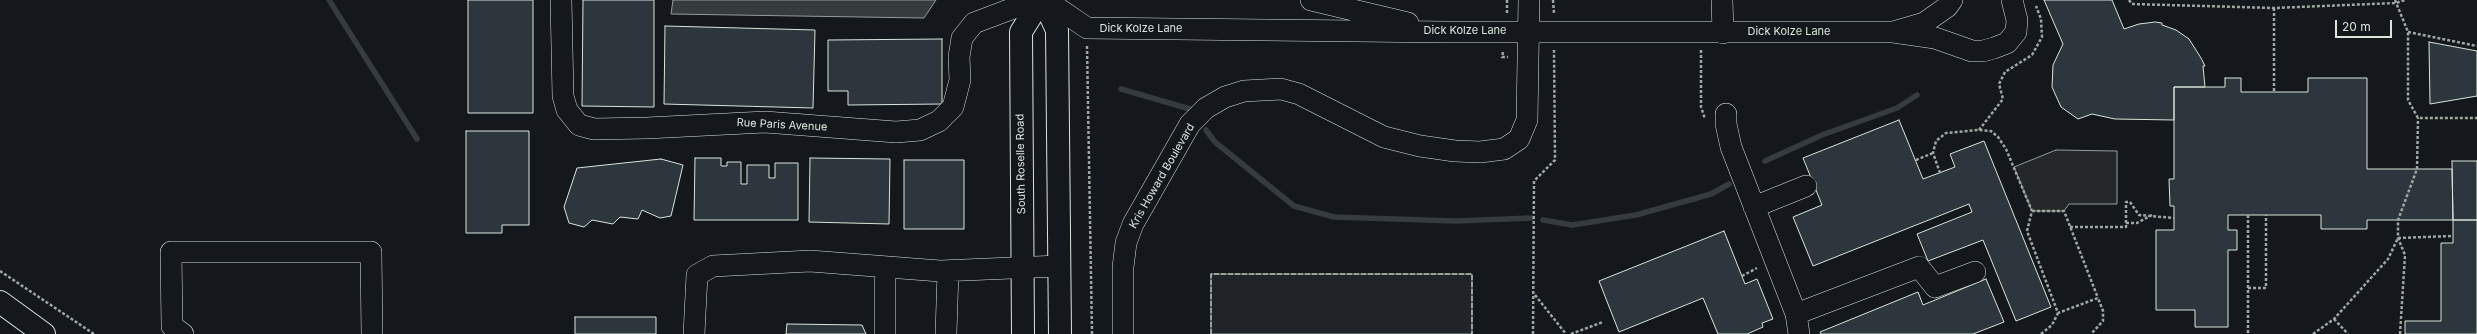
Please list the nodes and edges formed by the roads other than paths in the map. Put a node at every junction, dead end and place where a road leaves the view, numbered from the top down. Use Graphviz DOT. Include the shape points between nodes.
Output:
graph roads {
  1 [pos="561,0"];
  2 [pos="1036,0"];
  3 [pos="1043,0"];
  4 [pos="1310,0"];
  5 [pos="1529,0"];
  6 [pos="1722,0"];
  7 [pos="1952,0"];
  8 [pos="2012,0"];
  9 [pos="1446,32"];
  10 [pos="1893,32"];
  11 [pos="1723,33"];
  12 [pos="1529,41"];
  13 [pos="1726,114"];
  14 [pos="1806,186"];
  15 [pos="1754,207"];
  16 [pos="1059,266"];
  17 [pos="884,267"];
  18 [pos="1022,268"];
  19 [pos="948,271"];
  20 [pos="1975,272"];
  21 [pos="0,302"];
  22 [pos="1798,324"];
  23 [pos="44,334"];
  24 [pos="183,334"];
  25 [pos="372,334"];
  26 [pos="694,334"];
  27 [pos="884,334"];
  28 [pos="946,334"];
  29 [pos="1023,334"];
  30 [pos="1060,334"];
  31 [pos="1123,334"];
  1 -- 2 [label="street, Rue Paris Avenue" via="563,96 567,110 578,125 594,129 765,122 896,132 920,130 939,121 953,107 960,80 959,57 962,38 974,23"];
  3 -- 9 [label="street, Dick Kolze Lane" via="1087,28"];
  3 -- 16 [label="main road" via="1057,30"];
  3 -- 18 [label="main road, South Roselle Road" via="1021,32"];
  4 -- 9 [label="street"];
  5 -- 12 [label="street, Kris Howard Boulevard"];
  6 -- 11 [label="street"];
  7 -- 10 [label="street" via="1947,7 1924,23"];
  8 -- 10 [label="street" via="2017,20 2016,32 2006,43 1994,48 1972,50 1935,38"];
  9 -- 12 [label="street, Dick Kolze Lane"];
  10 -- 11 [label="street, Dick Kolze Lane"];
  11 -- 12 [label="street, Dick Kolze Lane"];
  12 -- 31 [label="street, Kris Howard Boulevard" via="1527,120 1519,139 1504,149 1455,151 1384,137 1299,94 1281,90 1244,91 1225,97 1206,108 1190,124 1133,224 1126,243 1123,267"];
  13 -- 15 [label="street" via="1731,147"];
  14 -- 15 [label="street"];
  15 -- 22 [label="street"];
  16 -- 18 [label="street"];
  16 -- 30 [label="main road"];
  17 -- 19 [label="street"];
  17 -- 26 [label="street" via="810,261 713,266 697,275"];
  17 -- 27 [label="street"];
  18 -- 19 [label="street"];
  18 -- 29 [label="main road, South Roselle Road"];
  19 -- 28 [label="street"];
  20 -- 22 [label="street" via="1935,287 1919,267"];
  21 -- 23 [label="main road"];
  24 -- 25 [label="street" via="172,326 171,252 371,252"];
}
